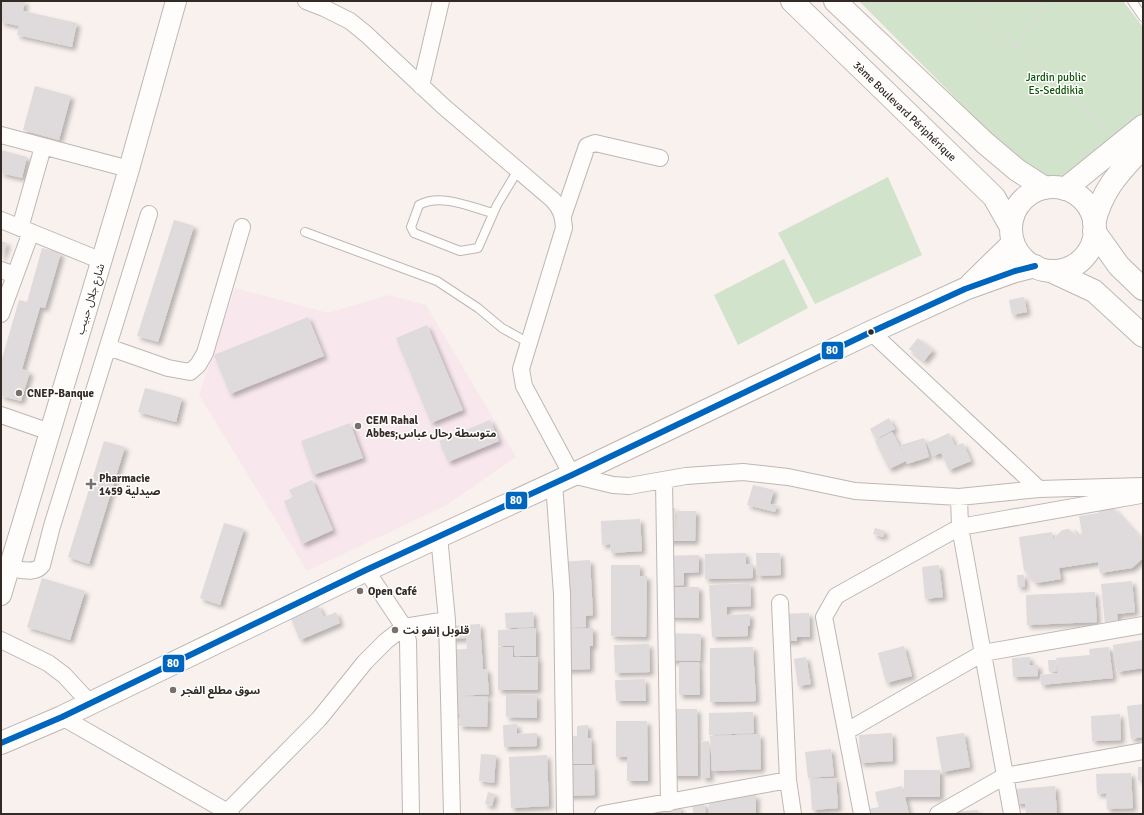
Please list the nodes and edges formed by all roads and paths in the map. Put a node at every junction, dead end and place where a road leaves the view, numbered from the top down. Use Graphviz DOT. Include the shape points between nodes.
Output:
graph roads {
  1 [pos="176,1"];
  2 [pos="306,1"];
  3 [pos="441,1"];
  4 [pos="792,1"];
  5 [pos="835,1"];
  6 [pos="966,1"];
  7 [pos="1049,1"];
  8 [pos="1132,1"];
  9 [pos="1143,17"];
  10 [pos="1016,47"];
  11 [pos="421,86"];
  12 [pos="1143,126"];
  13 [pos="1,135"];
  14 [pos="1133,144"];
  15 [pos="43,147"];
  16 [pos="660,158"];
  17 [pos="129,169"];
  18 [pos="518,170"];
  19 [pos="1055,189"];
  20 [pos="493,213"];
  21 [pos="149,214"];
  22 [pos="563,216"];
  23 [pos="1,220"];
  24 [pos="242,227"];
  25 [pos="1094,227"];
  26 [pos="26,230"];
  27 [pos="305,232"];
  28 [pos="1012,235"];
  29 [pos="102,261"];
  30 [pos="1043,268"];
  31 [pos="8,273"];
  32 [pos="965,289"];
  33 [pos="1143,290"];
  34 [pos="1,314"];
  35 [pos="871,332"];
  36 [pos="1143,336"];
  37 [pos="529,343"];
  38 [pos="108,347"];
  39 [pos="1,415"];
  40 [pos="50,432"];
  41 [pos="563,479"];
  42 [pos="664,480"];
  43 [pos="1039,489"];
  44 [pos="1140,491"];
  45 [pos="959,497"];
  46 [pos="960,527"];
  47 [pos="439,536"];
  48 [pos="9,568"];
  49 [pos="366,570"];
  50 [pos="1,595"];
  51 [pos="780,604"];
  52 [pos="447,620"];
  53 [pos="1143,625"];
  54 [pos="404,627"];
  55 [pos="1,640"];
  56 [pos="983,653"];
  57 [pos="90,703"];
  58 [pos="62,717"];
  59 [pos="847,731"];
  60 [pos="1,744"];
  61 [pos="1143,751"];
  62 [pos="1005,776"];
  63 [pos="788,780"];
  64 [pos="670,803"];
  65 [pos="228,814"];
  66 [pos="412,814"];
  67 [pos="452,814"];
  68 [pos="566,814"];
  69 [pos="603,814"];
  70 [pos="793,814"];
  71 [pos="862,814"];
  72 [pos="938,814"];
  73 [pos="1012,814"];
  1 -- 17 [label="street, شارع جلال حبيب"];
  2 -- 11 [label="street" via="355,26"];
  3 -- 11 [label="street"];
  4 -- 28 [label="main road, 3ème Boulevard Périphérique" via="994,197"];
  5 -- 19 [label="main road" via="985,143 1017,170"];
  6 -- 10 [label="path"];
  7 -- 10 [label="path"];
  8 -- 9 [label="lane"];
  10 -- 14 [label="path"];
  11 -- 18 [label="street"];
  12 -- 14 [label="main road"];
  13 -- 15 [label="street"];
  14 -- 19 [label="main road"];
  14 -- 25 [label="main road" via="1099,203"];
  15 -- 17 [label="street"];
  15 -- 26 [label="street"];
  16 -- 22 [label="street" via="595,143 587,146"];
  17 -- 29 [label="street, شارع جلال حبيب"];
  18 -- 20 [label="lane"];
  18 -- 22 [label="street" via="553,200"];
  19 -- 25 [label="main road" via="1082,199 1088,207"];
  19 -- 28 [label="main road" via="1036,191 1021,202 1012,218"];
  20 -- 20 [label="lane" via="443,200 427,200 419,205 411,227 414,233 460,252 470,251 478,248"];
  21 -- 38 [label="street"];
  22 -- 37 [label="street" via="564,228"];
  23 -- 26 [label="street"];
  24 -- 38 [label="street" via="205,353 198,366 190,372 175,369"];
  25 -- 30 [label="main road" via="1093,242 1081,260 1072,266"];
  25 -- 33 [label="main road" via="1119,266"];
  26 -- 29 [label="street"];
  26 -- 31 [label="street"];
  27 -- 37 [label="lane" via="437,281 478,308 502,328"];
  28 -- 30 [label="main road" via="1022,256"];
  28 -- 32 [label="main road"];
  29 -- 40 [label="street, شارع جلال حبيب"];
  30 -- 32 [label="main road" via="1015,271"];
  30 -- 36 [label="main road" via="1094,291"];
  31 -- 34 [label="street"];
  32 -- 35 [label="main road"];
  35 -- 41 [label="main road"];
  35 -- 43 [label="street"];
  37 -- 41 [label="street" via="521,369 524,386"];
  38 -- 48 [label="street" via="42,565 31,571"];
  39 -- 40 [label="street"];
  40 -- 48 [label="street, شارع جلال حبيب"];
  41 -- 42 [label="street" via="622,486"];
  41 -- 47 [label="main road"];
  41 -- 68 [label="street" via="562,594"];
  42 -- 45 [label="street" via="743,472 788,477 855,491"];
  42 -- 64 [label="street"];
  43 -- 44 [label="street"];
  43 -- 45 [label="street"];
  44 -- 46 [label="street"];
  45 -- 46 [label="street"];
  46 -- 56 [label="street"];
  46 -- 59 [label="street" via="836,596 824,617"];
  47 -- 49 [label="main road"];
  47 -- 52 [label="street"];
  48 -- 50 [label="street, شارع جلال حبيب"];
  49 -- 54 [label="street"];
  49 -- 57 [label="main road"];
  51 -- 63 [label="street"];
  52 -- 54 [label="street"];
  52 -- 67 [label="street"];
  53 -- 56 [label="street"];
  54 -- 65 [label="street" via="365,662 319,719"];
  54 -- 66 [label="street" via="410,658"];
  55 -- 57 [label="street" via="48,663 64,675"];
  56 -- 59 [label="street"];
  56 -- 62 [label="street"];
  57 -- 58 [label="main road"];
  58 -- 60 [label="main road"];
  58 -- 65 [label="street"];
  59 -- 71 [label="street"];
  61 -- 62 [label="street"];
  62 -- 72 [label="street"];
  62 -- 73 [label="street"];
  63 -- 64 [label="street"];
  63 -- 70 [label="street"];
  64 -- 69 [label="street"];
}
